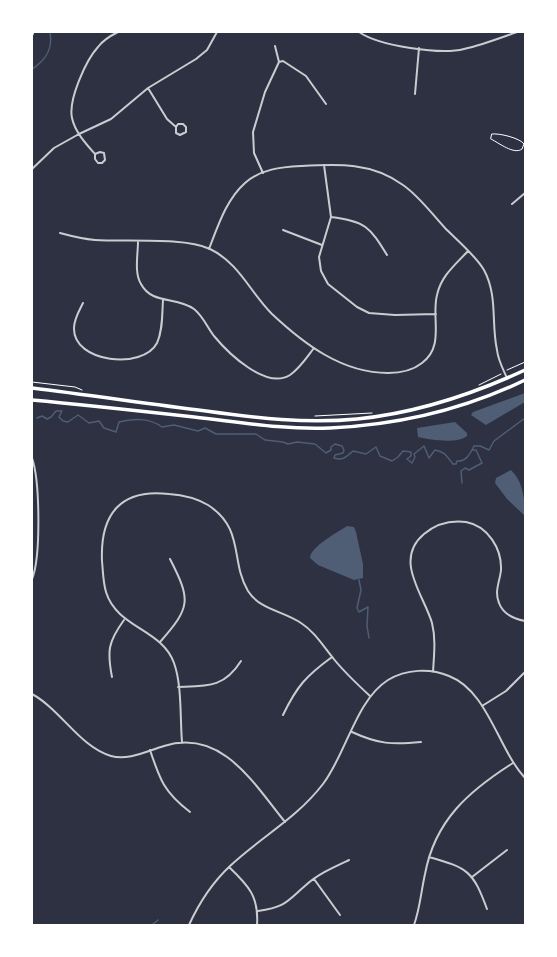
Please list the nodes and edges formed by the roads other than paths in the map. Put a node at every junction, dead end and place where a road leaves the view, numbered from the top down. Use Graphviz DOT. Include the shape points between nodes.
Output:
graph roads {
  1 [pos="118,32"];
  2 [pos="216,32"];
  3 [pos="359,32"];
  4 [pos="518,32"];
  5 [pos="275,46"];
  6 [pos="419,48"];
  7 [pos="279,62"];
  8 [pos="148,88"];
  9 [pos="415,94"];
  10 [pos="326,104"];
  11 [pos="176,127"];
  12 [pos="79,134"];
  13 [pos="95,154"];
  14 [pos="324,165"];
  15 [pos="32,168"];
  16 [pos="263,173"];
  17 [pos="525,194"];
  18 [pos="512,204"];
  19 [pos="331,217"];
  20 [pos="283,230"];
  21 [pos="60,233"];
  22 [pos="138,242"];
  23 [pos="322,245"];
  24 [pos="209,249"];
  25 [pos="468,251"];
  26 [pos="387,255"];
  27 [pos="163,300"];
  28 [pos="83,302"];
  29 [pos="436,314"];
  30 [pos="314,348"];
  31 [pos="525,370"];
  32 [pos="507,378"];
  33 [pos="525,380"];
  34 [pos="32,388"];
  35 [pos="32,400"];
  36 [pos="32,458"];
  37 [pos="170,559"];
  38 [pos="32,579"];
  39 [pos="124,620"];
  40 [pos="525,621"];
  41 [pos="160,642"];
  42 [pos="332,657"];
  43 [pos="241,661"];
  44 [pos="433,672"];
  45 [pos="524,674"];
  46 [pos="112,677"];
  47 [pos="178,688"];
  48 [pos="32,694"];
  49 [pos="370,696"];
  50 [pos="482,706"];
  51 [pos="283,715"];
  52 [pos="352,732"];
  53 [pos="182,742"];
  54 [pos="421,742"];
  55 [pos="150,750"];
  56 [pos="513,763"];
  57 [pos="525,778"];
  58 [pos="190,812"];
  59 [pos="286,823"];
  60 [pos="507,850"];
  61 [pos="429,857"];
  62 [pos="349,860"];
  63 [pos="229,867"];
  64 [pos="472,877"];
  65 [pos="314,879"];
  66 [pos="487,909"];
  67 [pos="258,910"];
  68 [pos="340,915"];
  69 [pos="189,925"];
  70 [pos="257,925"];
  71 [pos="414,925"];
  1 -- 12 [label="street" via="104,40 96,50 73,97 72,118"];
  2 -- 8 [label="street" via="202,55"];
  3 -- 6 [label="street" via="376,40"];
  4 -- 6 [label="street" via="463,49 443,51"];
  5 -- 7 [label="street"];
  6 -- 9 [label="street"];
  7 -- 10 [label="street" via="283,61 306,76"];
  7 -- 16 [label="street" via="265,92 253,132 254,153"];
  8 -- 11 [label="street" via="167,119"];
  8 -- 12 [label="street" via="117,115"];
  11 -- 11 [label="street" via="178,135 186,132 183,124"];
  12 -- 13 [label="street"];
  12 -- 15 [label="street" via="47,154"];
  13 -- 13 [label="street" via="98,162 102,163 105,160 102,152"];
  14 -- 16 [label="street" via="283,167"];
  14 -- 19 [label="street"];
  14 -- 25 [label="street" via="354,165 386,174 411,192"];
  16 -- 24 [label="street" via="245,183 231,198"];
  17 -- 18 [label="street"];
  19 -- 23 [label="street"];
  19 -- 26 [label="street" via="350,219 364,226 375,236"];
  20 -- 23 [label="street"];
  21 -- 22 [label="street" via="93,240"];
  22 -- 24 [label="street" via="186,243"];
  22 -- 27 [label="street" via="140,284 149,294"];
  23 -- 29 [label="street" via="319,262 328,284 357,307 376,315"];
  24 -- 30 [label="street" via="235,267 272,314"];
  25 -- 29 [label="street" via="448,271 442,281 436,296"];
  25 -- 32 [label="street" via="483,268 491,284 496,350"];
  27 -- 28 [label="street" via="161,329 157,343 143,356 126,360 94,355 80,345 74,328 75,318"];
  27 -- 30 [label="street" via="175,300 193,309 225,349 269,378 289,375"];
  29 -- 30 [label="street" via="436,340 433,351 422,363 407,371 377,373 356,369 333,360"];
  31 -- 32 [label="main road"];
  32 -- 34 [label="main road" via="468,395 424,408 334,420 291,420 232,415"];
  33 -- 35 [label="main road" via="470,402 413,418 328,428 270,426"];
  36 -- 38 [label="street" via="36,478 38,550"];
  37 -- 41 [label="street" via="182,582 185,604 177,623"];
  39 -- 41 [label="street" via="151,634"];
  39 -- 42 [label="street" via="109,600 104,583 101,542 108,520 114,510 134,496 146,493 181,495 207,504 226,523 235,542 243,582 254,599 301,623"];
  39 -- 46 [label="street" via="110,642 108,658"];
  40 -- 44 [label="street" via="507,614 499,603 497,591 501,570 500,558 492,538 469,523 450,521 432,527 416,544 410,569 413,584 426,605 432,624"];
  41 -- 47 [label="street" via="174,663"];
  42 -- 49 [label="street"];
  42 -- 51 [label="street" via="303,680"];
  43 -- 47 [label="street" via="235,671 223,681 207,686"];
  44 -- 49 [label="street" via="412,671 395,676"];
  44 -- 50 [label="street" via="461,682"];
  45 -- 50 [label="street"];
  47 -- 53 [label="street"];
  48 -- 55 [label="street" via="43,700 102,752 111,756 127,757"];
  49 -- 52 [label="street"];
  50 -- 56 [label="street"];
  52 -- 54 [label="street" via="383,744"];
  52 -- 59 [label="street" via="324,783 307,804"];
  53 -- 55 [label="street"];
  53 -- 59 [label="street" via="206,746 230,758"];
  55 -- 58 [label="street" via="167,792"];
  56 -- 57 [label="street"];
  56 -- 61 [label="street" via="460,802 444,825"];
  59 -- 63 [label="street"];
  60 -- 64 [label="street"];
  61 -- 64 [label="street" via="454,864"];
  61 -- 71 [label="street" via="422,899"];
  62 -- 65 [label="street"];
  63 -- 67 [label="street" via="251,890"];
  63 -- 69 [label="street" via="211,888"];
  64 -- 66 [label="street"];
  65 -- 67 [label="street" via="284,905"];
  65 -- 68 [label="street"];
  67 -- 70 [label="street"];
}
